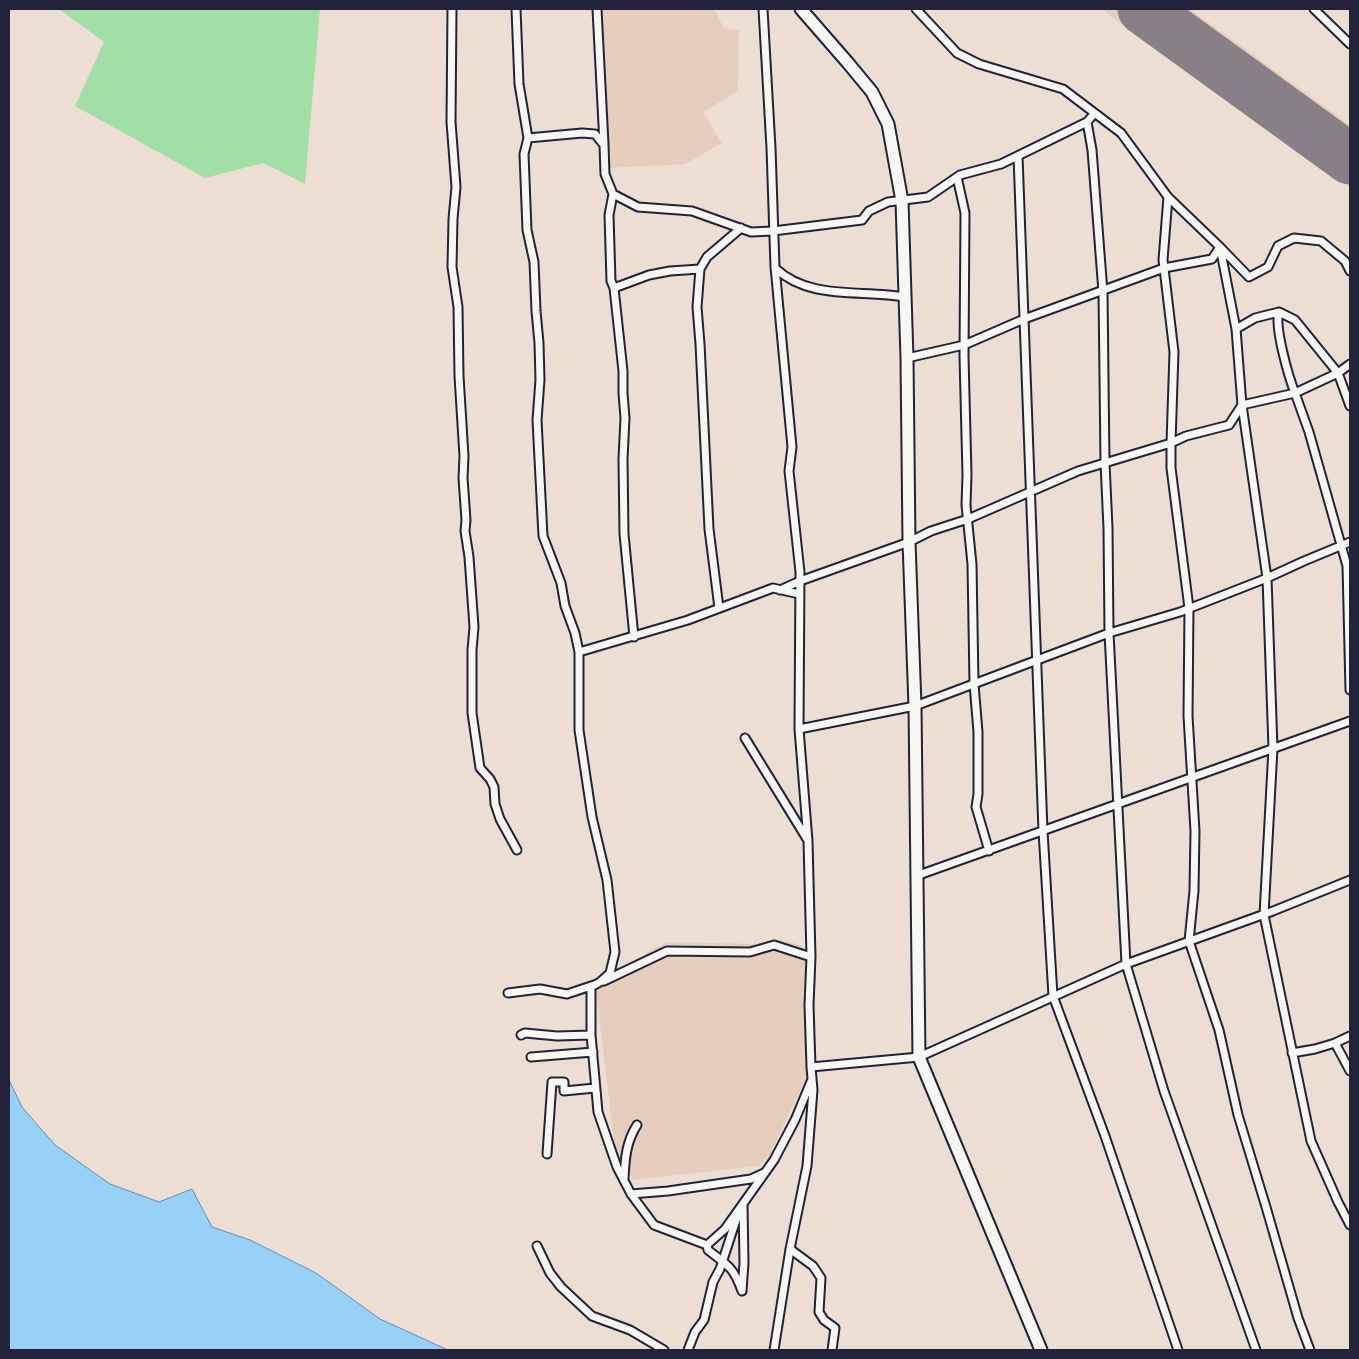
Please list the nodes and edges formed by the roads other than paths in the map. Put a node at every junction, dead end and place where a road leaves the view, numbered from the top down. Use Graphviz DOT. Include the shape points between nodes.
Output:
graph roads {
  1 [pos="452,9"];
  2 [pos="516,9"];
  3 [pos="597,9"];
  4 [pos="763,9"];
  5 [pos="801,9"];
  6 [pos="916,9"];
  7 [pos="1314,9"];
  8 [pos="1350,44"];
  9 [pos="1094,114"];
  10 [pos="1087,122"];
  11 [pos="528,138"];
  12 [pos="604,145"];
  13 [pos="1018,156"];
  14 [pos="957,177"];
  15 [pos="613,194"];
  16 [pos="1168,197"];
  17 [pos="902,201"];
  18 [pos="742,228"];
  19 [pos="773,231"];
  20 [pos="1220,247"];
  21 [pos="775,268"];
  22 [pos="1164,268"];
  23 [pos="700,269"];
  24 [pos="1350,271"];
  25 [pos="614,288"];
  26 [pos="1103,292"];
  27 [pos="905,297"];
  28 [pos="1279,312"];
  29 [pos="1024,318"];
  30 [pos="1236,329"];
  31 [pos="964,345"];
  32 [pos="907,358"];
  33 [pos="1350,364"];
  34 [pos="1338,373"];
  35 [pos="1295,393"];
  36 [pos="1242,405"];
  37 [pos="1350,406"];
  38 [pos="1171,443"];
  39 [pos="1106,463"];
  40 [pos="1031,492"];
  41 [pos="968,519"];
  42 [pos="908,542"];
  43 [pos="1350,542"];
  44 [pos="1342,546"];
  45 [pos="1267,578"];
  46 [pos="800,581"];
  47 [pos="780,590"];
  48 [pos="799,594"];
  49 [pos="719,608"];
  50 [pos="1189,608"];
  51 [pos="1109,633"];
  52 [pos="634,637"];
  53 [pos="579,652"];
  54 [pos="1037,660"];
  55 [pos="974,684"];
  56 [pos="1350,690"];
  57 [pos="915,706"];
  58 [pos="1350,721"];
  59 [pos="799,729"];
  60 [pos="745,738"];
  61 [pos="1272,748"];
  62 [pos="1191,777"];
  63 [pos="1118,805"];
  64 [pos="1043,831"];
  65 [pos="808,841"];
  66 [pos="517,850"];
  67 [pos="989,851"];
  68 [pos="916,876"];
  69 [pos="1350,880"];
  70 [pos="1264,914"];
  71 [pos="1189,941"];
  72 [pos="811,957"];
  73 [pos="1126,964"];
  74 [pos="591,987"];
  75 [pos="508,994"];
  76 [pos="1053,996"];
  77 [pos="521,1035"];
  78 [pos="591,1035"];
  79 [pos="1350,1036"];
  80 [pos="1335,1043"];
  81 [pos="593,1052"];
  82 [pos="1292,1053"];
  83 [pos="531,1057"];
  84 [pos="918,1058"];
  85 [pos="811,1067"];
  86 [pos="1350,1071"];
  87 [pos="812,1079"];
  88 [pos="595,1088"];
  89 [pos="637,1125"];
  90 [pos="547,1154"];
  91 [pos="765,1173"];
  92 [pos="624,1181"];
  93 [pos="631,1194"];
  94 [pos="741,1207"];
  95 [pos="1350,1225"];
  96 [pos="707,1245"];
  97 [pos="537,1246"];
  98 [pos="790,1249"];
  99 [pos="723,1261"];
  100 [pos="664,1350"];
  101 [pos="688,1350"];
  102 [pos="774,1350"];
  103 [pos="832,1350"];
  104 [pos="1041,1350"];
  105 [pos="1178,1350"];
  106 [pos="1256,1350"];
  107 [pos="1310,1350"];
  1 -- 66 [label="street" via="451,122 456,179 452,266 458,307 465,531 474,627 472,713 480,768 494,787 500,819"];
  2 -- 11 [label="street" via="519,84"];
  3 -- 12 [label="street"];
  4 -- 19 [label="street"];
  5 -- 17 [label="main road" via="872,92 888,124"];
  6 -- 9 [label="street" via="957,52 980,64 1063,89"];
  7 -- 8 [label="street"];
  9 -- 10 [label="street"];
  9 -- 16 [label="street" via="1121,133"];
  10 -- 13 [label="street"];
  10 -- 26 [label="street"];
  11 -- 12 [label="street" via="595,134"];
  11 -- 53 [label="street" via="524,180 540,350 537,420 543,536 561,583"];
  12 -- 15 [label="street" via="605,174"];
  13 -- 14 [label="street"];
  13 -- 29 [label="street"];
  14 -- 17 [label="street" via="928,197"];
  14 -- 31 [label="street" via="965,213"];
  15 -- 18 [label="street" via="638,207 692,212"];
  15 -- 25 [label="street" via="609,215 611,281"];
  16 -- 20 [label="street"];
  16 -- 22 [label="street"];
  17 -- 19 [label="street" via="888,202 869,211 862,220"];
  17 -- 27 [label="main road"];
  18 -- 19 [label="street" via="751,232"];
  18 -- 23 [label="street" via="707,257"];
  19 -- 21 [label="street"];
  20 -- 22 [label="street" via="1212,259"];
  20 -- 24 [label="street" via="1249,277 1268,267 1278,246 1294,238 1321,242 1345,261"];
  20 -- 30 [label="street"];
  21 -- 27 [label="street" via="803,286 827,292"];
  21 -- 46 [label="street" via="792,447 789,471"];
  22 -- 26 [label="street"];
  22 -- 38 [label="street" via="1174,352"];
  23 -- 25 [label="street" via="649,275"];
  23 -- 49 [label="street" via="697,307 709,529"];
  25 -- 52 [label="street" via="623,371 624,534"];
  26 -- 29 [label="street"];
  26 -- 39 [label="street"];
  27 -- 32 [label="main road"];
  28 -- 30 [label="street" via="1256,318"];
  28 -- 34 [label="street" via="1295,320"];
  28 -- 35 [label="street" via="1281,345"];
  29 -- 31 [label="street"];
  29 -- 40 [label="street"];
  30 -- 36 [label="street"];
  31 -- 32 [label="street"];
  31 -- 41 [label="street"];
  32 -- 42 [label="main road"];
  33 -- 34 [label="street"];
  34 -- 35 [label="street"];
  34 -- 37 [label="street"];
  35 -- 36 [label="street"];
  35 -- 44 [label="street"];
  36 -- 38 [label="street" via="1229,425"];
  36 -- 45 [label="street"];
  38 -- 39 [label="street"];
  38 -- 50 [label="street"];
  39 -- 40 [label="street" via="1078,471"];
  39 -- 51 [label="street"];
  40 -- 41 [label="street"];
  40 -- 54 [label="street"];
  41 -- 42 [label="street"];
  41 -- 55 [label="street"];
  42 -- 46 [label="street"];
  42 -- 57 [label="main road"];
  43 -- 44 [label="street"];
  44 -- 45 [label="street"];
  44 -- 56 [label="street" via="1347,566"];
  45 -- 50 [label="street"];
  45 -- 61 [label="street"];
  46 -- 47 [label="street"];
  46 -- 48 [label="street"];
  47 -- 48 [label="street"];
  47 -- 49 [label="street" via="773,588"];
  48 -- 59 [label="street"];
  49 -- 52 [label="street"];
  50 -- 51 [label="street"];
  50 -- 62 [label="street"];
  51 -- 54 [label="street"];
  51 -- 63 [label="street"];
  52 -- 53 [label="street"];
  53 -- 74 [label="street" via="579,730 592,817 607,880 615,952 610,973"];
  54 -- 55 [label="street"];
  54 -- 64 [label="street"];
  55 -- 57 [label="street"];
  55 -- 67 [label="street" via="978,732 976,807"];
  57 -- 59 [label="street"];
  57 -- 68 [label="main road"];
  58 -- 61 [label="street"];
  59 -- 65 [label="street"];
  60 -- 65 [label="street"];
  61 -- 62 [label="street"];
  61 -- 70 [label="street"];
  62 -- 63 [label="street"];
  62 -- 71 [label="street" via="1195,831"];
  63 -- 64 [label="street"];
  63 -- 73 [label="street"];
  64 -- 67 [label="street"];
  64 -- 76 [label="street"];
  65 -- 72 [label="street"];
  67 -- 68 [label="street"];
  68 -- 84 [label="main road"];
  69 -- 70 [label="street"];
  70 -- 71 [label="street"];
  70 -- 82 [label="street"];
  71 -- 73 [label="street"];
  71 -- 107 [label="street" via="1219,1030 1238,1115"];
  72 -- 74 [label="street" via="774,944 750,952 666,951"];
  72 -- 85 [label="street"];
  73 -- 76 [label="street"];
  73 -- 106 [label="street" via="1164,1091"];
  74 -- 75 [label="street" via="567,994 540,989"];
  74 -- 78 [label="street"];
  76 -- 84 [label="street"];
  76 -- 105 [label="street"];
  77 -- 78 [label="street" via="525,1032 557,1036"];
  78 -- 81 [label="street"];
  79 -- 80 [label="street"];
  80 -- 82 [label="street"];
  80 -- 86 [label="street"];
  81 -- 83 [label="street"];
  81 -- 88 [label="street"];
  82 -- 95 [label="street" via="1311,1142"];
  84 -- 85 [label="street"];
  84 -- 104 [label="main road"];
  85 -- 87 [label="street"];
  87 -- 91 [label="street" via="795,1120"];
  87 -- 98 [label="street" via="807,1166"];
  88 -- 90 [label="street" via="564,1091 564,1082 552,1082"];
  88 -- 92 [label="street" via="602,1125"];
  89 -- 92 [label="street" via="627,1147"];
  91 -- 93 [label="street" via="751,1178"];
  91 -- 94 [label="street"];
  92 -- 93 [label="street"];
  93 -- 96 [label="street" via="654,1226"];
  94 -- 96 [label="street" via="725,1229"];
  94 -- 99 [label="street"];
  94 -- 99 [label="street" via="742,1291 732,1268"];
  96 -- 99 [label="street" via="708,1250"];
  97 -- 100 [label="street" via="561,1287 592,1316 630,1330"];
  98 -- 102 [label="street"];
  98 -- 103 [label="street" via="813,1266 821,1278 818,1312 835,1328"];
  99 -- 101 [label="street" via="712,1287 704,1320"];
}
